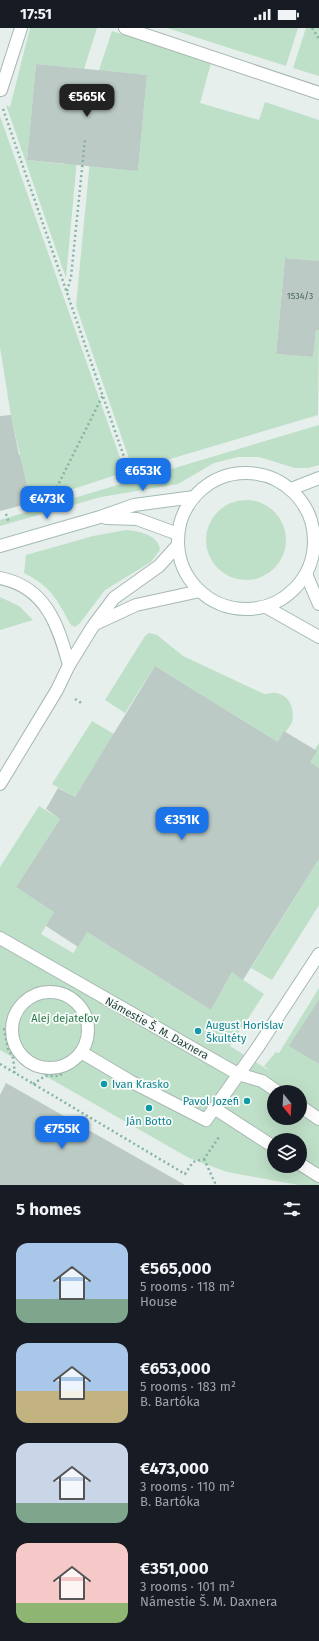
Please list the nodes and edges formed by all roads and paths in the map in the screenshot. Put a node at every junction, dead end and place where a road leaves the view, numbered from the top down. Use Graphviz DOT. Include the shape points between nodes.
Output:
graph roads {
  1 [pos="21,28"];
  2 [pos="125,28"];
  3 [pos="312,28"];
  4 [pos="319,39"];
  5 [pos="1,90"];
  6 [pos="319,93"];
  7 [pos="85,139"];
  8 [pos="67,291"];
  9 [pos="103,394"];
  10 [pos="131,477"];
  11 [pos="319,478"];
  12 [pos="291,489"];
  13 [pos="194,497"];
  14 [pos="50,501"];
  15 [pos="6,514"];
  16 [pos="100,518"];
  17 [pos="316,524"];
  18 [pos="10,525"];
  19 [pos="178,540"];
  20 [pos="0,546"];
  21 [pos="306,574"];
  22 [pos="0,578"];
  23 [pos="200,591"];
  24 [pos="319,604"];
  25 [pos="266,607"];
  26 [pos="93,626"];
  27 [pos="319,637"];
  28 [pos="68,665"];
  29 [pos="0,784"];
  30 [pos="0,938"];
  31 [pos="319,954"];
  32 [pos="76,983"];
  33 [pos="68,996"];
  34 [pos="12,1022"];
  35 [pos="81,1052"];
  36 [pos="70,1062"];
  37 [pos="0,1064"];
  38 [pos="15,1073"];
  39 [pos="238,1074"];
  40 [pos="33,1084"];
  41 [pos="268,1085"];
  42 [pos="214,1108"];
  43 [pos="307,1110"];
  44 [pos="319,1118"];
  45 [pos="231,1119"];
  46 [pos="267,1142"];
  47 [pos="204,1159"];
  48 [pos="307,1166"];
  49 [pos="317,1170"];
  50 [pos="214,1185"];
  1 -- 5 [label="street"];
  2 -- 6 [label="street"];
  3 -- 4 [label="path"];
  5 -- 8 [label="path" via="1,104"];
  7 -- 8 [label="path" via="71,277"];
  8 -- 9 [label="path"];
  9 -- 10 [label="path"];
  9 -- 14 [label="path"];
  11 -- 12 [label="street"];
  12 -- 13 [label="street" via="273,478 252,473 230,474 210,483"];
  12 -- 17 [label="street"];
  13 -- 16 [label="street" via="134,505"];
  13 -- 19 [label="street" via="183,514"];
  15 -- 18 [label="path"];
  16 -- 19 [label="street" via="137,519"];
  16 -- 20 [label="street"];
  17 -- 21 [label="street" via="314,550"];
  19 -- 23 [label="street" via="184,571"];
  19 -- 26 [label="street" via="159,566 114,598"];
  21 -- 24 [label="street"];
  21 -- 25 [label="street" via="289,594"];
  22 -- 28 [label="street" via="13,580 38,595 61,636"];
  23 -- 25 [label="street" via="219,604 242,609"];
  23 -- 26 [label="street" via="136,605"];
  25 -- 27 [label="street"];
  26 -- 28 [label="street"];
  28 -- 29 [label="street" via="57,690"];
  30 -- 32 [label="street, Námestie Š. M. Daxnera"];
  31 -- 39 [label="street"];
  32 -- 33 [label="street"];
  32 -- 39 [label="street, Námestie Š. M. Daxnera"];
  33 -- 34 [label="street" via="54,992 40,993 27,999 18,1009"];
  33 -- 35 [label="street" via="78,1004 85,1015 87,1040"];
  34 -- 36 [label="street" via="12,1037 18,1051 28,1061 42,1067 56,1068"];
  34 -- 38 [label="path" via="4,1029"];
  35 -- 36 [label="street"];
  35 -- 42 [label="street" via="130,1081 206,1120"];
  36 -- 40 [label="path" via="60,1076 45,1076"];
  37 -- 38 [label="path"];
  38 -- 40 [label="path"];
  39 -- 41 [label="street, Námestie Š. M. Daxnera"];
  39 -- 42 [label="street"];
  40 -- 47 [label="path" via="185,1174 194,1162"];
  42 -- 45 [label="street"];
  43 -- 44 [label="street"];
  45 -- 46 [label="street"];
  45 -- 47 [label="path"];
  47 -- 50 [label="path"];
  48 -- 49 [label="street"];
}
